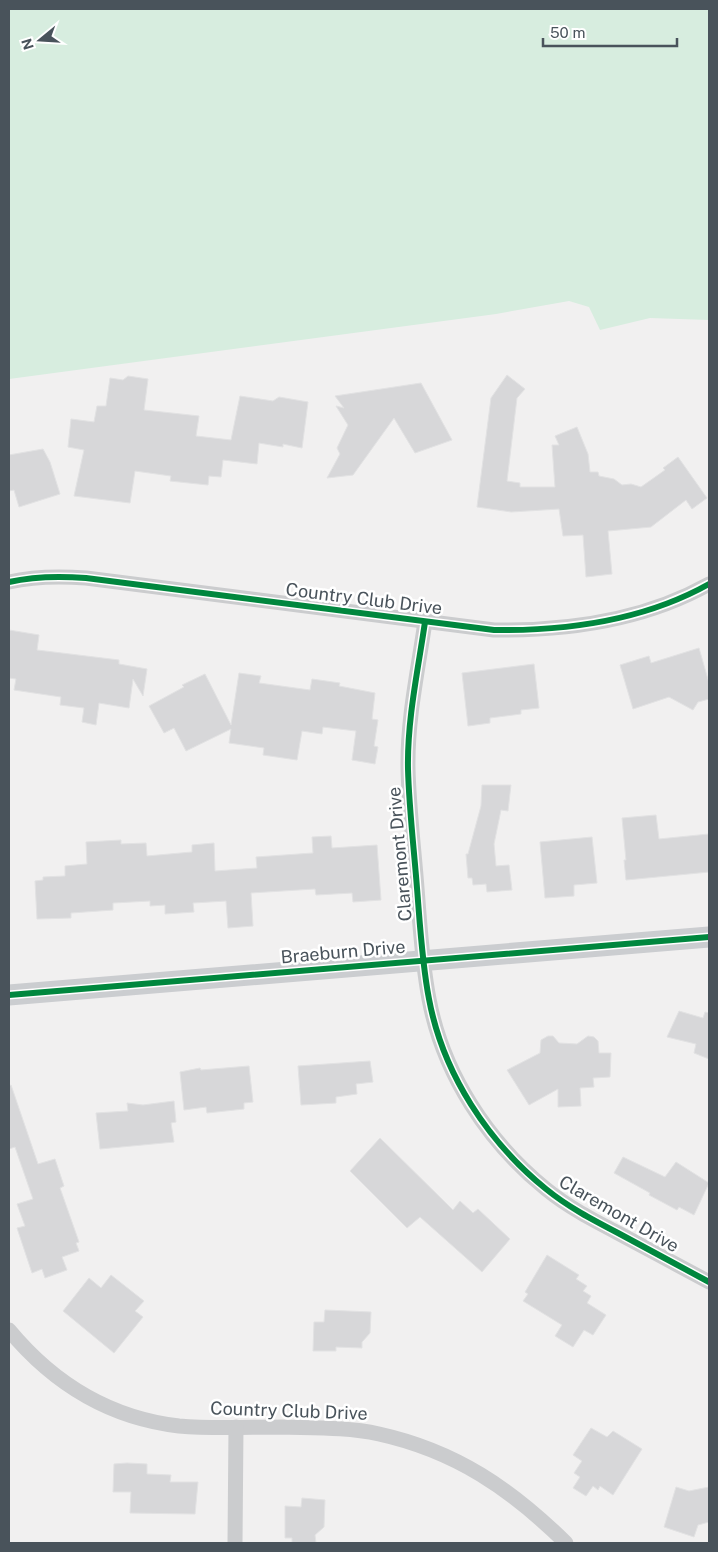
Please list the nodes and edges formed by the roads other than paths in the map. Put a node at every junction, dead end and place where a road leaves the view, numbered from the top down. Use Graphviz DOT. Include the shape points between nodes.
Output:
graph roads {
  1 [pos="9,582"];
  2 [pos="709,584"];
  3 [pos="424,622"];
  4 [pos="709,937"];
  5 [pos="423,960"];
  6 [pos="9,995"];
  7 [pos="709,1282"];
  8 [pos="9,1330"];
  9 [pos="236,1427"];
  10 [pos="552,1530"];
  11 [pos="235,1543"];
  12 [pos="566,1543"];
  13 [pos="570,1543"];
  1 -- 3 [label="street, Country Club Drive" via="30,577 86,578"];
  2 -- 3 [label="street, Country Club Drive" via="663,605 622,618 580,626 494,630"];
  3 -- 5 [label="street, Claremont Drive" via="408,768"];
  4 -- 5 [label="street, Braeburn Drive"];
  5 -- 6 [label="street, Braeburn Drive"];
  5 -- 7 [label="street, Claremont Drive" via="429,1000 449,1062 468,1101 497,1141 547,1190 580,1212"];
  8 -- 9 [label="street, Country Club Drive" via="54,1376 106,1406 142,1419 180,1426"];
  9 -- 10 [label="street, Country Club Drive" via="345,1429 417,1444 489,1478"];
  9 -- 11 [label="street"];
  10 -- 12 [label="street, Country Club Drive"];
  10 -- 13 [label="street"];
}
